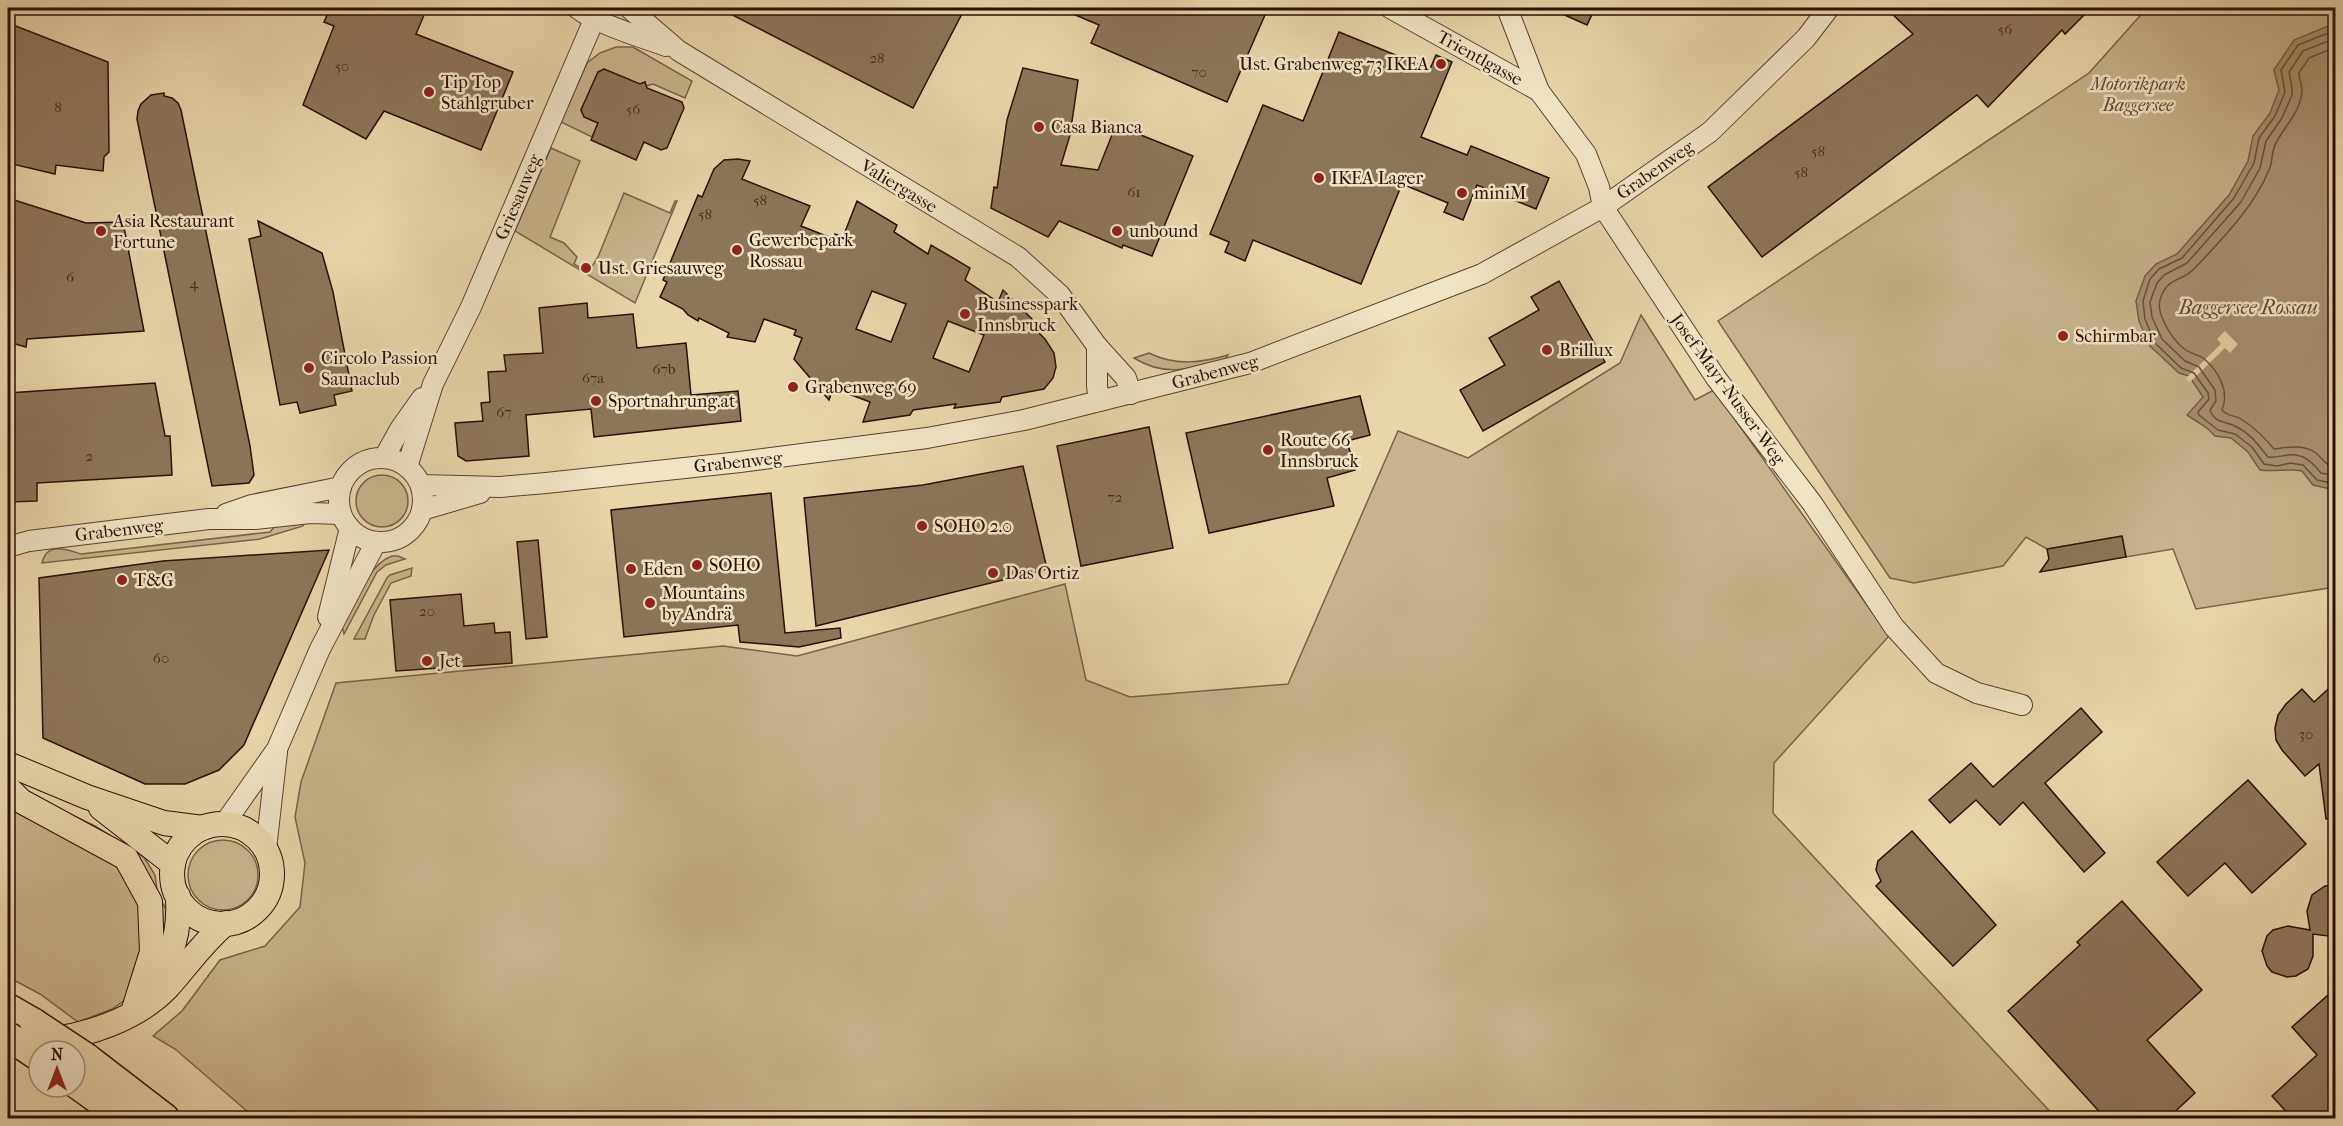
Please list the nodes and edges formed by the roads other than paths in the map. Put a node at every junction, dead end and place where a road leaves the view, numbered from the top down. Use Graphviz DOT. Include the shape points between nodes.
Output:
graph roads {
  1 [pos="577,8"];
  2 [pos="629,8"];
  3 [pos="1390,8"];
  4 [pos="1507,8"];
  5 [pos="1829,8"];
  6 [pos="597,13"];
  7 [pos="680,51"];
  8 [pos="1539,91"];
  9 [pos="1603,207"];
  10 [pos="1097,345"];
  11 [pos="433,384"];
  12 [pos="1131,394"];
  13 [pos="1099,401"];
  14 [pos="384,458"];
  15 [pos="407,467"];
  16 [pos="421,486"];
  17 [pos="341,487"];
  18 [pos="500,487"];
  19 [pos="422,510"];
  20 [pos="209,519"];
  21 [pos="346,521"];
  22 [pos="8,536"];
  23 [pos="29,541"];
  24 [pos="376,542"];
  25 [pos="8,547"];
  26 [pos="320,649"];
  27 [pos="2022,705"];
  28 [pos="277,749"];
  29 [pos="8,764"];
  30 [pos="8,788"];
  31 [pos="87,797"];
  32 [pos="213,826"];
  33 [pos="266,849"];
  34 [pos="173,864"];
  35 [pos="178,896"];
  36 [pos="226,923"];
  37 [pos="8,1008"];
  38 [pos="124,1017"];
  39 [pos="8,1036"];
  40 [pos="50,1039"];
  41 [pos="8,1044"];
  42 [pos="27,1049"];
  43 [pos="87,1074"];
  44 [pos="87,1077"];
  45 [pos="124,1119"];
  46 [pos="165,1119"];
  1 -- 6 [label="street, Valiergasse"];
  2 -- 7 [label="street, Valiergasse"];
  3 -- 8 [label="street, Trientlgasse"];
  4 -- 8 [label="street, Josef-Mayr-Nusser-Weg"];
  5 -- 9 [label="street, Grabenweg" via="1806,38 1710,132"];
  6 -- 7 [label="street, Valiergasse"];
  6 -- 11 [label="street, Griesauweg" via="471,307"];
  7 -- 10 [label="street, Valiergasse" via="1018,257 1060,295"];
  8 -- 9 [label="street, Josef-Mayr-Nusser-Weg" via="1587,154"];
  9 -- 12 [label="street, Grabenweg" via="1472,278 1251,363"];
  9 -- 27 [label="street, Josef-Mayr-Nusser-Weg" via="1716,378 1812,503 1894,627 1936,673 1977,693"];
  10 -- 12 [label="street, Valiergasse" via="1126,378"];
  10 -- 13 [label="street"];
  11 -- 14 [label="street, Griesauweg"];
  11 -- 15 [label="street, Griesauweg"];
  12 -- 13 [label="street, Grabenweg"];
  13 -- 18 [label="street, Grabenweg" via="927,438"];
  14 -- 15 [label="street"];
  14 -- 17 [label="street" via="358,465"];
  15 -- 16 [label="street"];
  16 -- 18 [label="street, Grabenweg"];
  16 -- 19 [label="street"];
  17 -- 20 [label="street, Grabenweg" via="252,505"];
  17 -- 21 [label="street" via="339,501"];
  18 -- 19 [label="street, Grabenweg"];
  19 -- 24 [label="street" via="410,531 397,539"];
  20 -- 21 [label="street, Grabenweg" via="310,513"];
  20 -- 23 [label="street, Grabenweg"];
  21 -- 24 [label="street" via="369,541"];
  21 -- 26 [label="street"];
  22 -- 23 [label="street, Grabenweg"];
  23 -- 25 [label="street, Grabenweg"];
  24 -- 26 [label="street"];
  26 -- 28 [label="street"];
  28 -- 32 [label="street"];
  28 -- 33 [label="street"];
  29 -- 31 [label="main road"];
  30 -- 38 [label="main road" via="21,801 126,858 150,902 152,952"];
  31 -- 32 [label="main road" via="164,823"];
  31 -- 34 [label="main road"];
  32 -- 33 [label="main road" via="245,829"];
  32 -- 34 [label="main road" via="191,835"];
  33 -- 36 [label="main road" via="272,878 268,893 248,917"];
  34 -- 35 [label="main road"];
  35 -- 36 [label="main road" via="201,919"];
  35 -- 38 [label="main road" via="179,927 172,953 154,985"];
  36 -- 38 [label="main road" via="154,999"];
  37 -- 40 [label="highway, bridge" via="34,1023"];
  38 -- 41 [label="main road" via="57,1039"];
  39 -- 42 [label="highway, bridge"];
  43 -- 46 [label="highway"];
  44 -- 45 [label="highway"];
}
